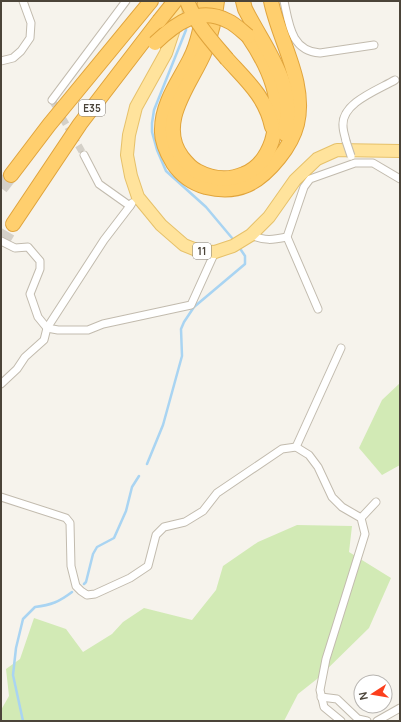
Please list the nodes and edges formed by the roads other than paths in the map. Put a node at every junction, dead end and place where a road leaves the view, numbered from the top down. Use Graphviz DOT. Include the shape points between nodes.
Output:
graph roads {
  1 [pos="23,1"];
  2 [pos="126,1"];
  3 [pos="175,1"];
  4 [pos="187,1"];
  5 [pos="205,1"];
  6 [pos="217,1"];
  7 [pos="243,1"];
  8 [pos="271,1"];
  9 [pos="284,1"];
  10 [pos="145,3"];
  11 [pos="250,29"];
  12 [pos="374,45"];
  13 [pos="1,61"];
  14 [pos="395,80"];
  15 [pos="52,100"];
  16 [pos="273,135"];
  17 [pos="400,151"];
  18 [pos="282,154"];
  19 [pos="84,155"];
  20 [pos="355,163"];
  21 [pos="11,175"];
  22 [pos="400,179"];
  23 [pos="30,199"];
  24 [pos="134,201"];
  25 [pos="13,224"];
  26 [pos="251,234"];
  27 [pos="288,237"];
  28 [pos="1,241"];
  29 [pos="215,252"];
  30 [pos="318,309"];
  31 [pos="47,328"];
  32 [pos="341,348"];
  33 [pos="1,384"];
  34 [pos="296,447"];
  35 [pos="1,497"];
  36 [pos="376,502"];
  37 [pos="361,518"];
  38 [pos="321,698"];
  39 [pos="400,708"];
  40 [pos="341,721"];
  41 [pos="367,721"];
  42 [pos="377,721"];
  1 -- 13 [label="street" via="31,23 30,38 21,52 13,58"];
  2 -- 15 [label="street"];
  3 -- 23 [label="highway, E35, bridge" via="80,124"];
  3 -- 24 [label="main road, 11" via="176,15 166,53 136,107 129,135 127,155"];
  4 -- 16 [label="highway, bridge" via="204,32 264,102"];
  5 -- 18 [label="highway" via="202,22 191,58 170,94 164,113 162,129 168,156 189,180 202,186 226,190 252,183 268,172"];
  6 -- 16 [label="highway" via="214,23 205,50 175,114 174,140 179,152 195,170 216,179 230,179 256,167 267,154"];
  7 -- 11 [label="highway"];
  8 -- 18 [label="highway" via="293,68 299,99 297,123 291,140"];
  9 -- 12 [label="street" via="292,32 303,48 311,52"];
  10 -- 21 [label="highway, E35"];
  11 -- 16 [label="highway" via="269,72 274,94 278,115"];
  11 -- 18 [label="highway" via="279,70 284,83 288,101 288,120"];
  11 -- 23 [label="highway, bridge" via="210,15 180,21 155,42 114,90 62,163"];
  14 -- 20 [label="street, bridge" via="354,103 346,111 342,125"];
  17 -- 26 [label="main road, 11" via="337,150 317,159 295,180 269,217"];
  19 -- 24 [label="street" via="99,184"];
  20 -- 22 [label="street" via="373,163"];
  20 -- 27 [label="street" via="310,178 304,187"];
  23 -- 25 [label="highway, E35"];
  24 -- 29 [label="main road, 11" via="184,245 199,251"];
  24 -- 31 [label="street" via="104,240"];
  26 -- 27 [label="street" via="261,239 273,240"];
  26 -- 29 [label="main road, 11" via="233,246"];
  27 -- 30 [label="street"];
  28 -- 31 [label="street" via="15,248 28,247 40,261 40,269 30,294 38,317"];
  29 -- 31 [label="street" via="191,306 103,324 88,330"];
  31 -- 33 [label="street" via="44,340"];
  32 -- 34 [label="street"];
  34 -- 35 [label="street" via="282,448 271,455 217,493 203,511 185,522 164,527 156,535 148,566 130,578 95,594 87,595 76,586 71,566 70,523 66,518"];
  34 -- 37 [label="street" via="310,455 332,498"];
  36 -- 37 [label="street"];
  37 -- 38 [label="street" via="365,534 326,659 320,690"];
  38 -- 40 [label="street" via="324,707"];
  38 -- 41 [label="street" via="337,699 358,719"];
  39 -- 42 [label="street"];
}
